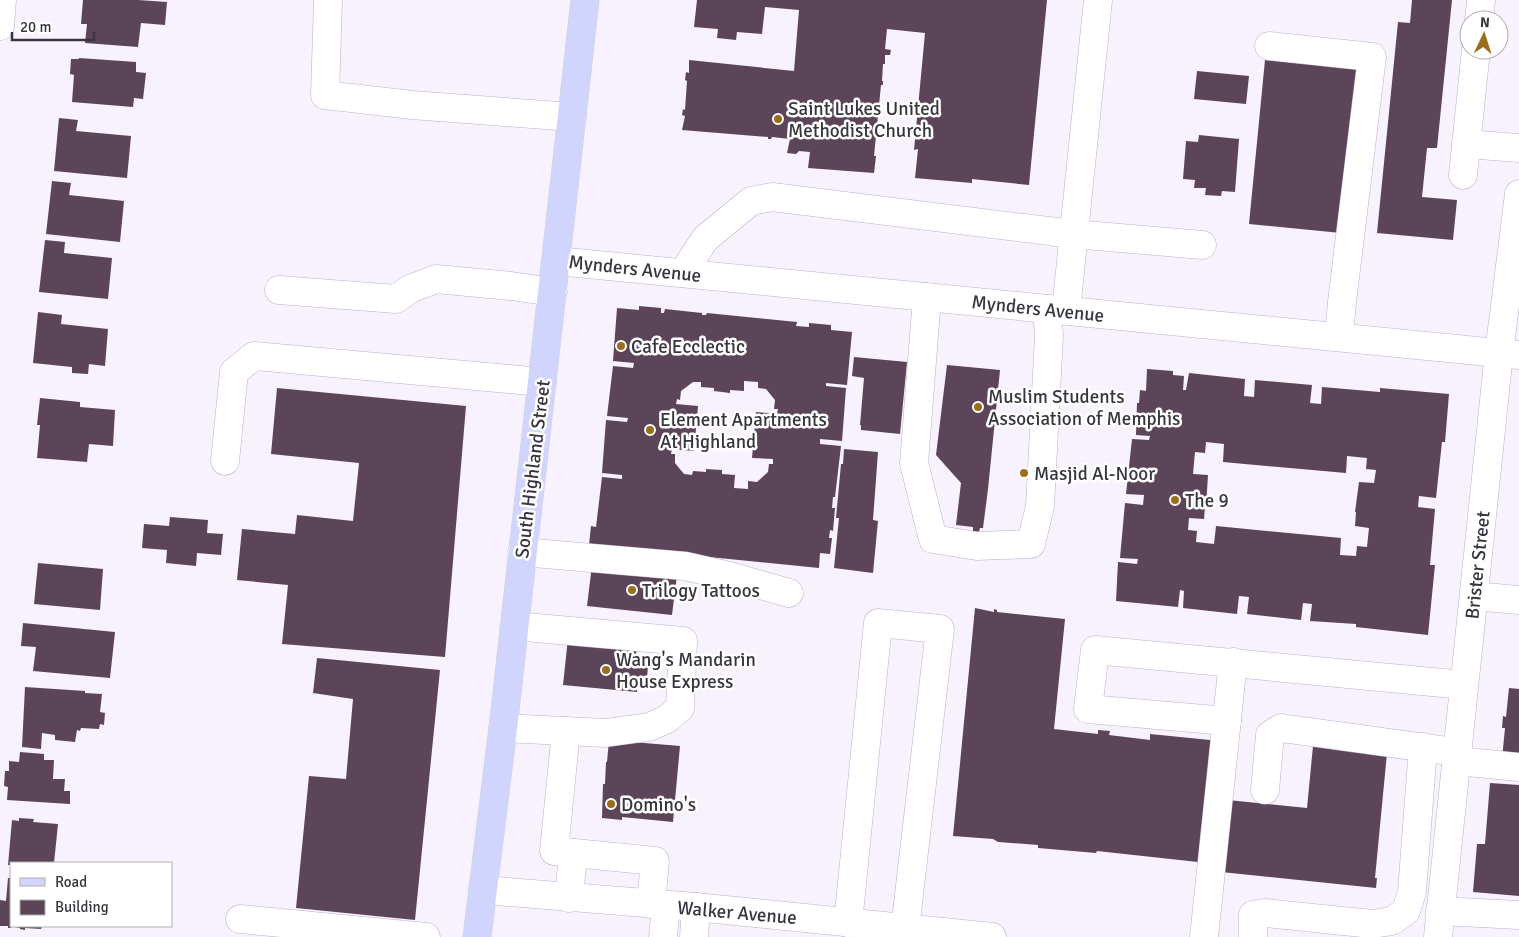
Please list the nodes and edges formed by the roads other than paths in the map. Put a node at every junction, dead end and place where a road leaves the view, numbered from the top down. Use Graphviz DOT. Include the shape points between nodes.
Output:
graph roads {
  1 [pos="2,0"];
  2 [pos="328,0"];
  3 [pos="585,0"];
  4 [pos="1098,0"];
  5 [pos="0,26"];
  6 [pos="1269,46"];
  7 [pos="1475,60"];
  8 [pos="572,117"];
  9 [pos="1466,144"];
  10 [pos="1519,148"];
  11 [pos="1463,175"];
  12 [pos="1519,194"];
  13 [pos="1073,234"];
  14 [pos="1202,245"];
  15 [pos="557,261"];
  16 [pos="683,273"];
  17 [pos="279,290"];
  18 [pos="553,292"];
  19 [pos="927,297"];
  20 [pos="1056,310"];
  21 [pos="1339,337"];
  22 [pos="1509,354"];
  23 [pos="542,382"];
  24 [pos="225,460"];
  25 [pos="522,552"];
  26 [pos="789,593"];
  27 [pos="1474,596"];
  28 [pos="1519,600"];
  29 [pos="514,626"];
  30 [pos="1233,662"];
  31 [pos="1464,685"];
  32 [pos="503,728"];
  33 [pos="1226,728"];
  34 [pos="566,732"];
  35 [pos="1423,747"];
  36 [pos="1456,757"];
  37 [pos="1519,767"];
  38 [pos="1265,790"];
  39 [pos="573,853"];
  40 [pos="482,890"];
  41 [pos="569,898"];
  42 [pos="658,905"];
  43 [pos="696,908"];
  44 [pos="1519,915"];
  45 [pos="240,919"];
  46 [pos="848,923"];
  47 [pos="1439,924"];
  48 [pos="905,929"];
  49 [pos="426,937"];
  50 [pos="477,937"];
  51 [pos="663,937"];
  52 [pos="694,937"];
  53 [pos="992,937"];
  54 [pos="1204,937"];
  55 [pos="1253,937"];
  1 -- 5 [label="street"];
  2 -- 8 [label="street" via="325,95"];
  3 -- 8 [label="main road, South Highland Street"];
  4 -- 13 [label="street"];
  6 -- 21 [label="street" via="1372,57"];
  7 -- 9 [label="street"];
  8 -- 15 [label="main road, South Highland Street"];
  9 -- 10 [label="street"];
  9 -- 11 [label="street"];
  12 -- 22 [label="street, Brister Street"];
  13 -- 14 [label="street"];
  13 -- 16 [label="street" via="772,197 751,201 705,239"];
  13 -- 20 [label="street"];
  15 -- 16 [label="street, Mynders Avenue"];
  15 -- 18 [label="main road, South Highland Street"];
  16 -- 19 [label="street, Mynders Avenue"];
  17 -- 18 [label="street" via="396,299 410,289 436,279"];
  18 -- 23 [label="main road, South Highland Street"];
  19 -- 20 [label="street, Mynders Avenue"];
  19 -- 20 [label="street" via="914,463 933,539 977,546 1031,544 1040,506 1048,336"];
  20 -- 21 [label="street, Mynders Avenue"];
  21 -- 22 [label="street, Mynders Avenue"];
  22 -- 27 [label="street, Brister Street"];
  23 -- 24 [label="street" via="254,356 234,372"];
  23 -- 25 [label="main road, South Highland Street"];
  25 -- 26 [label="street" via="685,566"];
  25 -- 29 [label="main road, South Highland Street"];
  27 -- 28 [label="street"];
  27 -- 31 [label="street, Brister Street"];
  29 -- 32 [label="main road, South Highland Street"];
  29 -- 34 [label="street" via="683,641 680,708 667,719 649,727 604,733"];
  30 -- 31 [label="street"];
  30 -- 33 [label="street"];
  30 -- 33 [label="street" via="1095,650 1088,708"];
  31 -- 36 [label="street, Brister Street"];
  32 -- 34 [label="street"];
  32 -- 40 [label="main road, South Highland Street"];
  33 -- 54 [label="street"];
  34 -- 39 [label="street" via="554,851"];
  35 -- 36 [label="street"];
  35 -- 38 [label="street" via="1281,728 1270,735"];
  35 -- 55 [label="street" via="1412,892 1406,911 1392,921 1372,924 1266,913 1253,915"];
  36 -- 37 [label="street"];
  36 -- 47 [label="street, Brister Street"];
  39 -- 41 [label="street"];
  39 -- 42 [label="street" via="655,861"];
  40 -- 41 [label="street, Walker Avenue"];
  40 -- 50 [label="main road, South Highland Street"];
  41 -- 42 [label="street, Walker Avenue"];
  42 -- 43 [label="street, Walker Avenue"];
  42 -- 51 [label="street"];
  43 -- 46 [label="street, Walker Avenue"];
  43 -- 52 [label="street"];
  44 -- 47 [label="street"];
  45 -- 49 [label="street"];
  46 -- 48 [label="street, Walker Avenue"];
  46 -- 48 [label="street" via="878,623 940,629"];
  48 -- 53 [label="street, Walker Avenue"];
}
